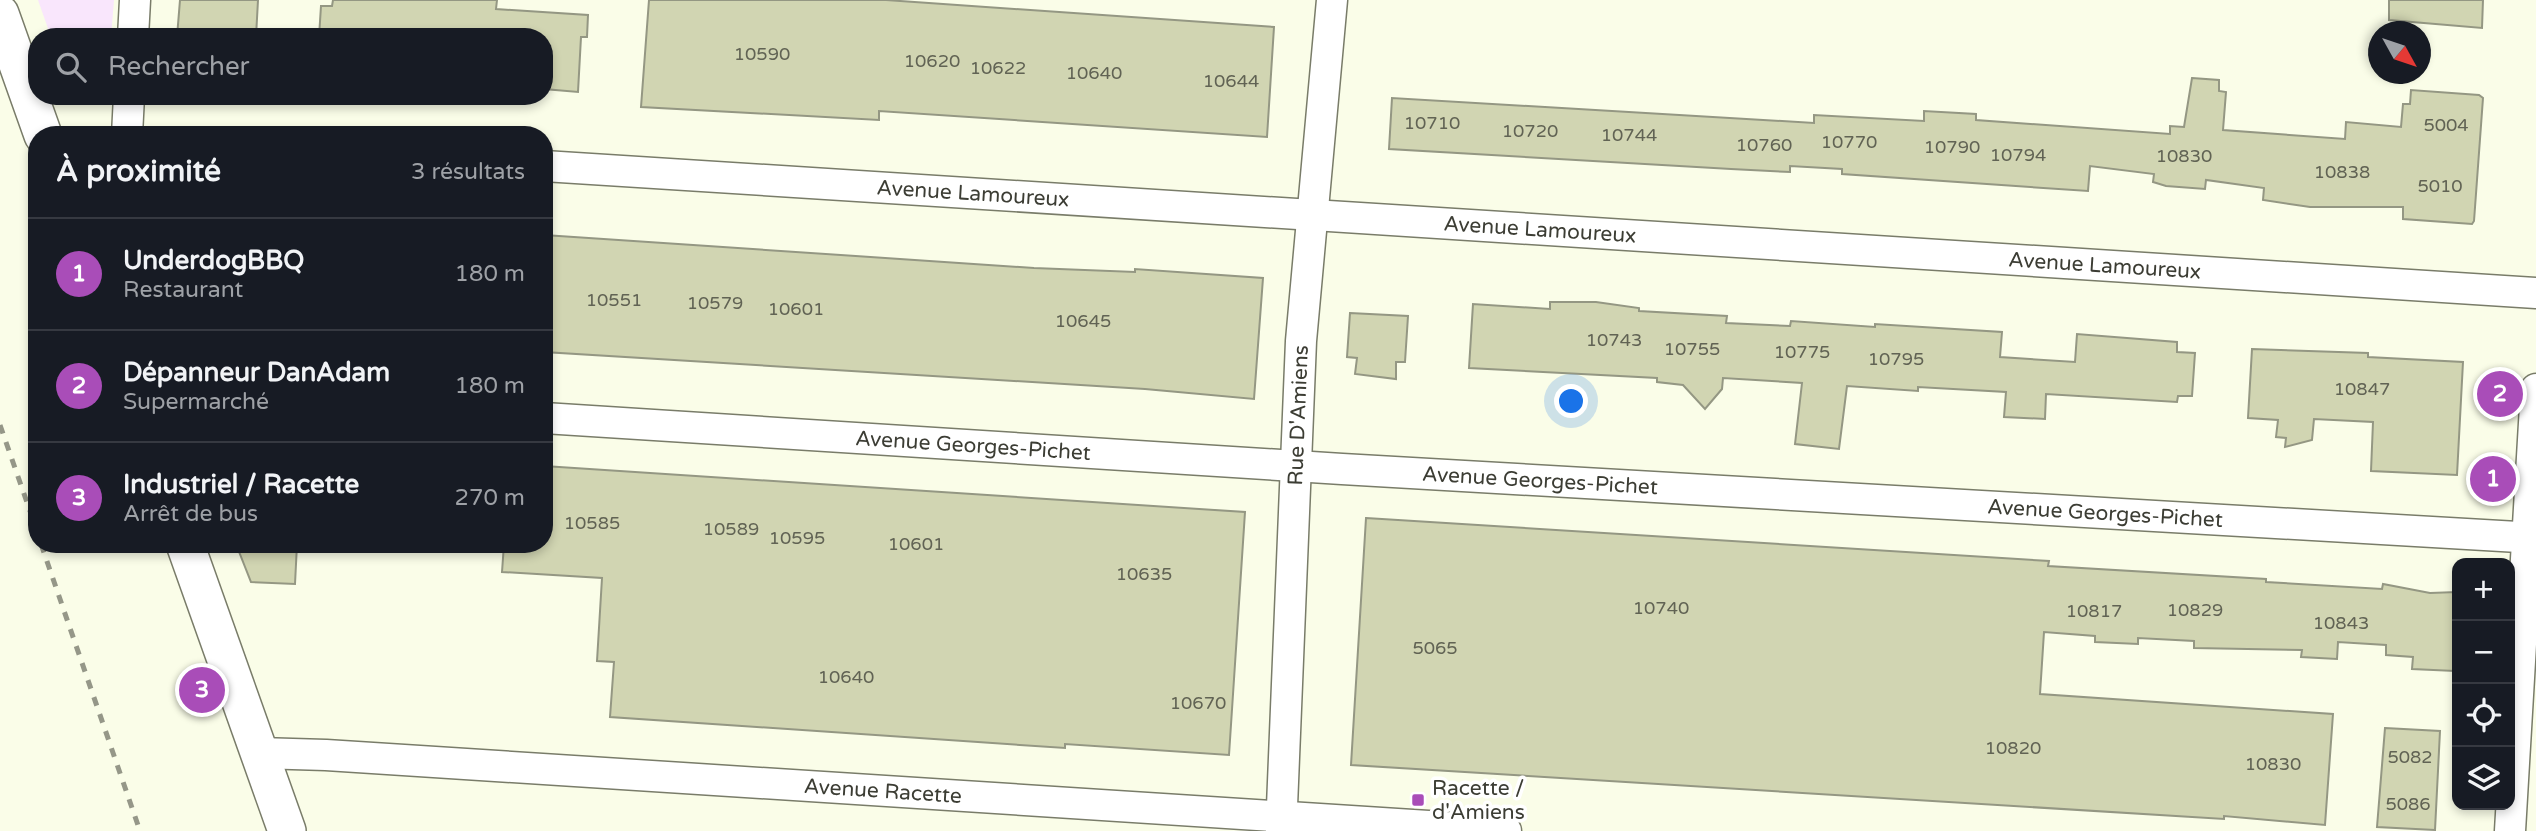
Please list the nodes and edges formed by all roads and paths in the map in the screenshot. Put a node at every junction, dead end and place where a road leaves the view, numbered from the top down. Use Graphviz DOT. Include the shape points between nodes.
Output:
graph roads {
  1 [pos="135,0"];
  2 [pos="1332,0"];
  3 [pos="0,14"];
  4 [pos="133,28"];
  5 [pos="28,93"];
  6 [pos="32,105"];
  7 [pos="129,105"];
  8 [pos="40,126"];
  9 [pos="127,126"];
  10 [pos="553,167"];
  11 [pos="1311,217"];
  12 [pos="2536,293"];
  13 [pos="2536,389"];
  14 [pos="553,419"];
  15 [pos="1297,465"];
  16 [pos="2531,537"];
  17 [pos="188,553"];
  18 [pos="259,753"];
  19 [pos="1281,824"];
  20 [pos="286,831"];
  21 [pos="1507,831"];
  22 [pos="2511,831"];
  1 -- 4 [label="street"];
  2 -- 11 [label="street, Rue D'Amiens"];
  3 -- 5 [label="street"];
  6 -- 8 [label="street"];
  7 -- 9 [label="street"];
  10 -- 11 [label="street, Avenue Lamoureux"];
  11 -- 12 [label="street, Avenue Lamoureux"];
  11 -- 15 [label="street, Rue D'Amiens"];
  13 -- 16 [label="street"];
  14 -- 15 [label="street, Avenue Georges-Pichet"];
  15 -- 16 [label="street, Avenue Georges-Pichet"];
  15 -- 19 [label="street, Rue D'Amiens"];
  16 -- 22 [label="street"];
  17 -- 18 [label="street"];
  18 -- 19 [label="street, Avenue Racette"];
  18 -- 20 [label="street"];
  19 -- 21 [label="street, Avenue Racette"];
}
